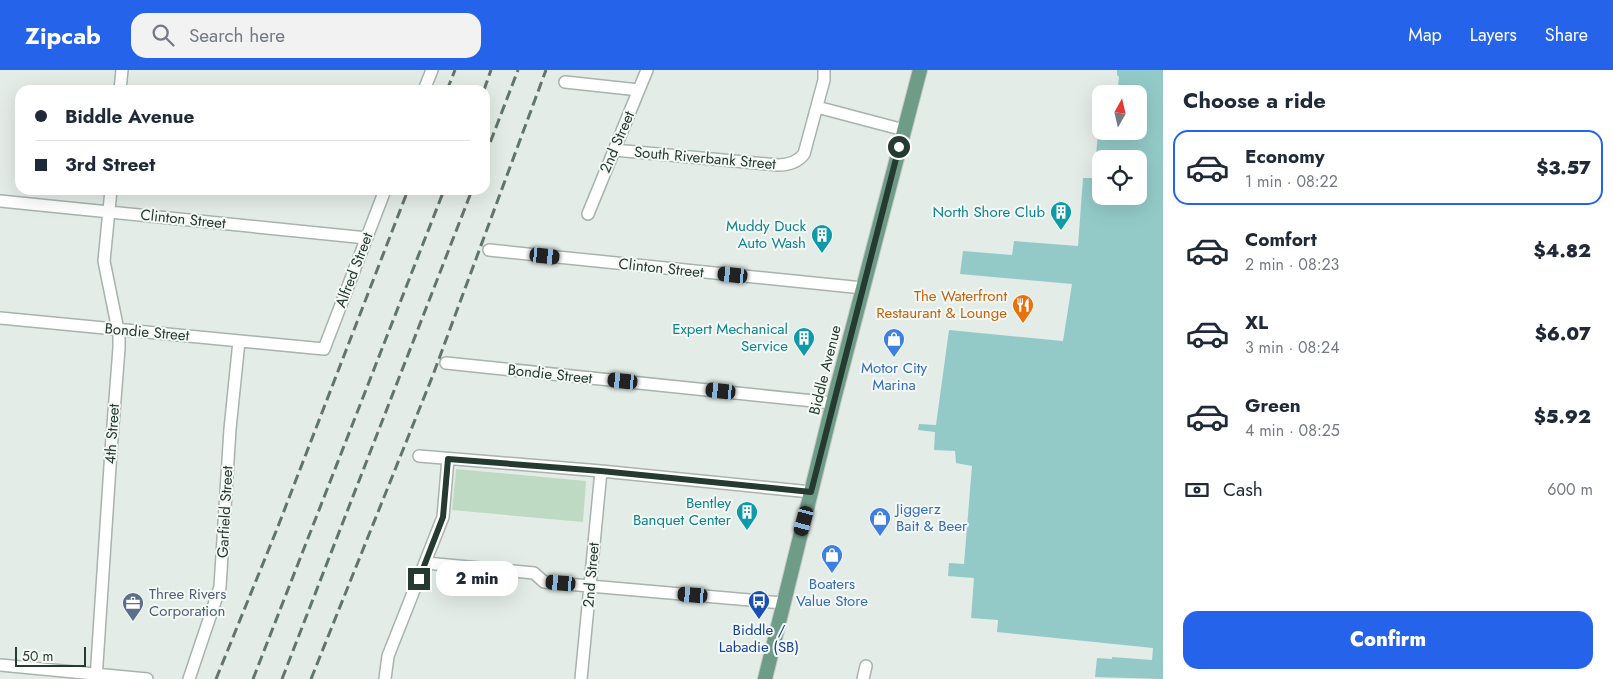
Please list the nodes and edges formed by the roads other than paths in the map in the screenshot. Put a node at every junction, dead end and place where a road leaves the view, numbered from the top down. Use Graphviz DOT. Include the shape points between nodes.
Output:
graph roads {
  1 [pos="122,70"];
  2 [pos="427,70"];
  3 [pos="432,70"];
  4 [pos="647,70"];
  5 [pos="824,70"];
  6 [pos="920,70"];
  7 [pos="565,82"];
  8 [pos="120,85"];
  9 [pos="426,85"];
  10 [pos="639,90"];
  11 [pos="817,107"];
  12 [pos="904,130"];
  13 [pos="614,150"];
  14 [pos="110,195"];
  15 [pos="383,195"];
  16 [pos="0,201"];
  17 [pos="108,212"];
  18 [pos="588,214"];
  19 [pos="367,238"];
  20 [pos="490,250"];
  21 [pos="863,288"];
  22 [pos="0,318"];
  23 [pos="117,329"];
  24 [pos="239,341"];
  25 [pos="324,349"];
  26 [pos="446,363"];
  27 [pos="833,403"];
  28 [pos="419,456"];
  29 [pos="448,459"];
  30 [pos="601,471"];
  31 [pos="811,492"];
  32 [pos="426,562"];
  33 [pos="590,586"];
  34 [pos="783,603"];
  35 [pos="0,665"];
  36 [pos="866,666"];
  37 [pos="97,677"];
  38 [pos="147,679"];
  39 [pos="189,679"];
  40 [pos="384,679"];
  41 [pos="581,679"];
  42 [pos="765,679"];
  43 [pos="863,679"];
  1 -- 8 [label="street"];
  2 -- 3 [label="street"];
  3 -- 9 [label="street"];
  4 -- 10 [label="street, 2nd Street"];
  5 -- 11 [label="street, South Riverbank Street"];
  6 -- 12 [label="main road, Biddle Avenue"];
  7 -- 10 [label="street"];
  10 -- 13 [label="street, 2nd Street"];
  11 -- 12 [label="street"];
  11 -- 13 [label="street, South Riverbank Street" via="804,154 785,165"];
  12 -- 21 [label="main road, Biddle Avenue"];
  13 -- 18 [label="street, 2nd Street"];
  14 -- 17 [label="street, 4th Street"];
  15 -- 19 [label="street, Alfred Street"];
  16 -- 17 [label="street, Clinton Street"];
  17 -- 19 [label="street, Clinton Street"];
  17 -- 23 [label="street, 4th Street" via="104,261"];
  19 -- 25 [label="street, Alfred Street"];
  20 -- 21 [label="street, Clinton Street"];
  21 -- 27 [label="main road, Biddle Avenue"];
  22 -- 23 [label="street, Bondie Street"];
  23 -- 24 [label="street, Bondie Street"];
  23 -- 37 [label="street, 4th Street" via="119,348"];
  24 -- 25 [label="street, Bondie Street"];
  24 -- 39 [label="street, Garfield Street" via="220,587"];
  26 -- 27 [label="street, Bondie Street"];
  27 -- 31 [label="main road, Biddle Avenue"];
  28 -- 29 [label="street"];
  29 -- 30 [label="street"];
  29 -- 32 [label="street" via="443,517"];
  30 -- 31 [label="street"];
  30 -- 33 [label="street, 2nd Street"];
  31 -- 34 [label="main road, Biddle Avenue"];
  32 -- 33 [label="street" via="534,574 544,582"];
  32 -- 40 [label="street" via="388,656"];
  33 -- 34 [label="street"];
  33 -- 41 [label="street, 2nd Street"];
  34 -- 42 [label="main road, Biddle Avenue"];
  35 -- 37 [label="street"];
  36 -- 43 [label="street"];
  37 -- 38 [label="street"];
}
